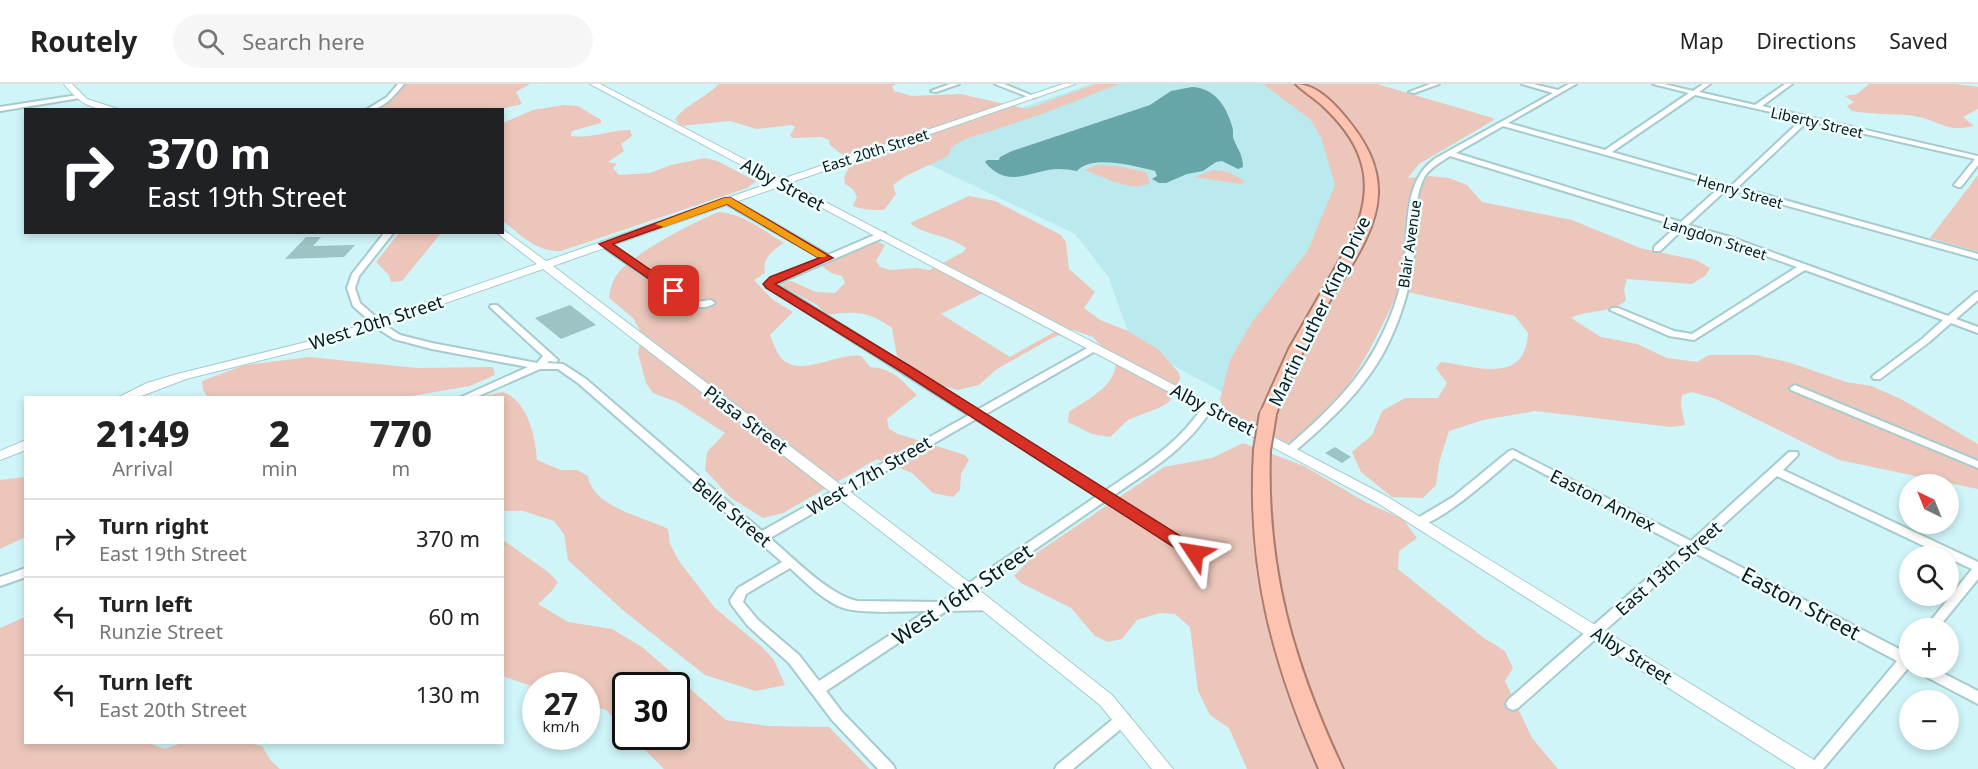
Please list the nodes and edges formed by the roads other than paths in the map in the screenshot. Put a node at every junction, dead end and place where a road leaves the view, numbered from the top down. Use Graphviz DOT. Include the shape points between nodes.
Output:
graph roads {
  1 [pos="68,84"];
  2 [pos="401,84"];
  3 [pos="597,84"];
  4 [pos="956,84"];
  5 [pos="998,84"];
  6 [pos="1071,84"];
  7 [pos="1301,84"];
  8 [pos="1436,84"];
  9 [pos="1525,84"];
  10 [pos="1573,84"];
  11 [pos="1656,84"];
  12 [pos="1707,84"];
  13 [pos="1789,84"];
  14 [pos="934,91"];
  15 [pos="1412,92"];
  16 [pos="1558,92"];
  17 [pos="1693,93"];
  18 [pos="78,97"];
  19 [pos="1033,97"];
  20 [pos="109,108"];
  21 [pos="371,108"];
  22 [pos="1755,108"];
  23 [pos="0,109"];
  24 [pos="1805,120"];
  25 [pos="1503,124"];
  26 [pos="1605,153"];
  27 [pos="1450,154"];
  28 [pos="1978,159"];
  29 [pos="780,182"];
  30 [pos="1958,185"];
  31 [pos="1728,188"];
  32 [pos="728,201"];
  33 [pos="1682,226"];
  34 [pos="388,234"];
  35 [pos="504,234"];
  36 [pos="882,236"];
  37 [pos="605,244"];
  38 [pos="1657,249"];
  39 [pos="1978,257"];
  40 [pos="827,258"];
  41 [pos="544,265"];
  42 [pos="1802,268"];
  43 [pos="1978,295"];
  44 [pos="711,303"];
  45 [pos="494,307"];
  46 [pos="1615,310"];
  47 [pos="1950,320"];
  48 [pos="378,323"];
  49 [pos="1978,330"];
  50 [pos="1094,348"];
  51 [pos="548,356"];
  52 [pos="539,366"];
  53 [pos="560,366"];
  54 [pos="1877,377"];
  55 [pos="1795,388"];
  56 [pos="128,396"];
  57 [pos="469,396"];
  58 [pos="1208,407"];
  59 [pos="975,414"];
  60 [pos="24,445"];
  61 [pos="1290,450"];
  62 [pos="1793,454"];
  63 [pos="0,456"];
  64 [pos="1978,465"];
  65 [pos="1776,471"];
  66 [pos="840,491"];
  67 [pos="1106,495"];
  68 [pos="1420,522"];
  69 [pos="763,536"];
  70 [pos="1693,546"];
  71 [pos="1195,553"];
  72 [pos="791,562"];
  73 [pos="1978,569"];
  74 [pos="24,573"];
  75 [pos="0,582"];
  76 [pos="968,590"];
  77 [pos="943,607"];
  78 [pos="989,607"];
  79 [pos="1939,618"];
  80 [pos="1595,632"];
  81 [pos="1899,653"];
  82 [pos="1899,669"];
  83 [pos="1941,678"];
  84 [pos="816,690"];
  85 [pos="1978,698"];
  86 [pos="1513,704"];
  87 [pos="1123,719"];
  88 [pos="888,769"];
  89 [pos="1062,769"];
  90 [pos="1163,769"];
  91 [pos="1330,769"];
  92 [pos="1813,769"];
  1 -- 18 [label="street"];
  2 -- 21 [label="street" via="389,98"];
  3 -- 29 [label="street, Alby Street"];
  4 -- 14 [label="street"];
  5 -- 19 [label="street"];
  6 -- 19 [label="street, East 20th Street"];
  7 -- 91 [label="highway, Martin Luther King Drive, bridge" via="1331,109 1354,136 1369,169 1372,195 1358,237 1284,372 1268,414 1262,450 1260,510 1272,598 1293,674"];
  8 -- 15 [label="street"];
  9 -- 16 [label="street"];
  10 -- 16 [label="street, Blair Avenue"];
  11 -- 17 [label="street, Liberty Street"];
  12 -- 17 [label="street"];
  13 -- 22 [label="street"];
  16 -- 25 [label="street, Blair Avenue"];
  17 -- 22 [label="street, Liberty Street"];
  17 -- 26 [label="street"];
  18 -- 20 [label="street"];
  18 -- 23 [label="street"];
  19 -- 29 [label="street, East 20th Street"];
  22 -- 24 [label="street, Liberty Street"];
  24 -- 28 [label="street, Liberty Street"];
  24 -- 31 [label="street"];
  25 -- 26 [label="street, Henry Street"];
  25 -- 27 [label="street, Blair Avenue"];
  26 -- 31 [label="street, Henry Street"];
  27 -- 33 [label="street, Langdon Street"];
  27 -- 61 [label="street, Blair Avenue" via="1428,168 1419,180 1403,293 1378,355 1341,406"];
  28 -- 30 [label="street"];
  29 -- 32 [label="street, East 20th Street"];
  29 -- 36 [label="street, Alby Street"];
  31 -- 33 [label="street"];
  31 -- 39 [label="street, Henry Street"];
  32 -- 37 [label="street, East 20th Street"];
  32 -- 40 [label="street"];
  33 -- 38 [label="street"];
  33 -- 42 [label="street, Langdon Street"];
  34 -- 48 [label="street" via="355,276 351,288 356,304"];
  35 -- 41 [label="street, Piasa Street"];
  36 -- 40 [label="street"];
  36 -- 50 [label="street, Alby Street"];
  37 -- 41 [label="street, East 20th Street"];
  37 -- 44 [label="street" via="685,300 696,305"];
  40 -- 59 [label="street" via="769,284"];
  41 -- 48 [label="street, West 20th Street"];
  41 -- 66 [label="street, Piasa Street"];
  42 -- 46 [label="street" via="1703,333 1687,337"];
  42 -- 47 [label="street, Langdon Street"];
  43 -- 47 [label="street"];
  45 -- 51 [label="street, Belle Street"];
  47 -- 49 [label="street, Langdon Street"];
  47 -- 54 [label="street"];
  48 -- 52 [label="street" via="406,340"];
  48 -- 56 [label="street, West 20th Street" via="166,380"];
  50 -- 58 [label="street, Alby Street"];
  50 -- 59 [label="street, West 17th Street"];
  51 -- 52 [label="street"];
  51 -- 53 [label="street, Belle Street"];
  52 -- 53 [label="street"];
  52 -- 57 [label="street"];
  53 -- 69 [label="street, Belle Street"];
  55 -- 64 [label="street"];
  58 -- 61 [label="street, Alby Street"];
  58 -- 67 [label="street, West 16th Street" via="1184,440"];
  59 -- 66 [label="street, West 17th Street"];
  59 -- 67 [label="street"];
  60 -- 63 [label="street"];
  61 -- 68 [label="street, Alby Street"];
  62 -- 65 [label="street, East 13th Street"];
  65 -- 70 [label="street, East 13th Street"];
  65 -- 73 [label="street"];
  66 -- 69 [label="street, West 17th Street"];
  66 -- 76 [label="street, Piasa Street"];
  67 -- 71 [label="street"];
  67 -- 76 [label="street, West 16th Street"];
  68 -- 70 [label="street, Easton Annex" via="1457,500 1513,453"];
  68 -- 80 [label="street, Alby Street"];
  69 -- 72 [label="street, Belle Street"];
  70 -- 80 [label="street, East 13th Street"];
  70 -- 81 [label="street, Easton Street"];
  72 -- 77 [label="street, Belle Street" via="843,603"];
  72 -- 84 [label="street" via="742,591 736,600 753,623 794,659"];
  73 -- 79 [label="street"];
  74 -- 75 [label="street"];
  76 -- 77 [label="street, West 16th Street"];
  76 -- 78 [label="street, Piasa Street"];
  77 -- 78 [label="street, Belle Street"];
  77 -- 84 [label="street, West 16th Street"];
  78 -- 87 [label="street" via="1106,700"];
  80 -- 86 [label="street, East 13th Street"];
  80 -- 92 [label="street, Alby Street"];
  82 -- 92 [label="street"];
  83 -- 85 [label="street"];
  84 -- 88 [label="street"];
  87 -- 89 [label="street"];
  87 -- 90 [label="street"];
}
